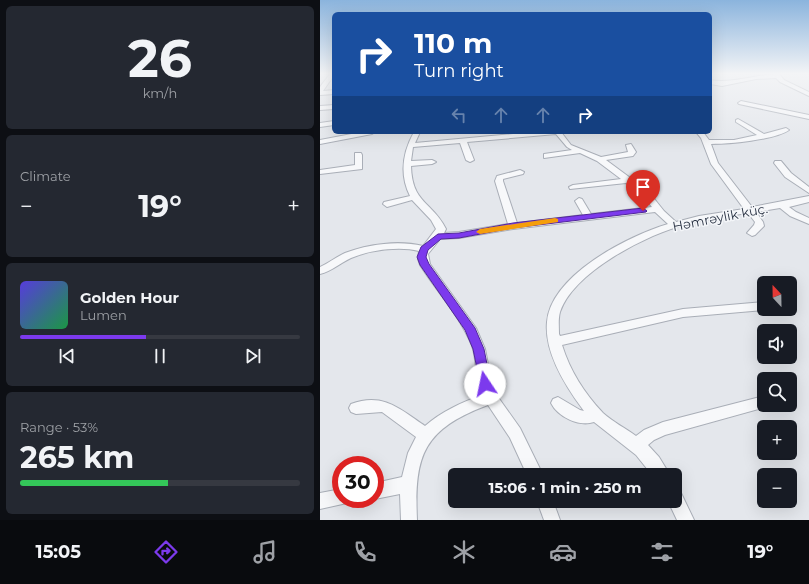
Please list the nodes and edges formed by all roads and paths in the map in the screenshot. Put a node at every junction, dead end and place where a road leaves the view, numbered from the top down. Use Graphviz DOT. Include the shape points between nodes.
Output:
graph roads {
  1 [pos="741,103"];
  2 [pos="332,107"];
  3 [pos="320,108"];
  4 [pos="809,117"];
  5 [pos="738,121"];
  6 [pos="332,123"];
  7 [pos="320,125"];
  8 [pos="786,130"];
  9 [pos="362,134"];
  10 [pos="416,134"];
  11 [pos="512,134"];
  12 [pos="559,134"];
  13 [pos="701,134"];
  14 [pos="490,135"];
  15 [pos="763,136"];
  16 [pos="463,140"];
  17 [pos="320,142"];
  18 [pos="706,142"];
  19 [pos="410,145"];
  20 [pos="629,145"];
  21 [pos="579,151"];
  22 [pos="358,155"];
  23 [pos="547,156"];
  24 [pos="600,159"];
  25 [pos="470,160"];
  26 [pos="432,162"];
  27 [pos="778,163"];
  28 [pos="407,164"];
  29 [pos="359,167"];
  30 [pos="320,172"];
  31 [pos="520,172"];
  32 [pos="359,176"];
  33 [pos="627,181"];
  34 [pos="573,186"];
  35 [pos="809,191"];
  36 [pos="414,197"];
  37 [pos="809,199"];
  38 [pos="579,200"];
  39 [pos="387,204"];
  40 [pos="781,205"];
  41 [pos="657,209"];
  42 [pos="751,211"];
  43 [pos="588,217"];
  44 [pos="809,221"];
  45 [pos="674,225"];
  46 [pos="513,226"];
  47 [pos="752,233"];
  48 [pos="438,236"];
  49 [pos="424,248"];
  50 [pos="320,271"];
  51 [pos="757,307"];
  52 [pos="555,342"];
  53 [pos="490,398"];
  54 [pos="558,403"];
  55 [pos="757,404"];
  56 [pos="356,408"];
  57 [pos="597,415"];
  58 [pos="426,435"];
  59 [pos="636,445"];
  60 [pos="532,468"];
  61 [pos="657,468"];
  62 [pos="408,484"];
  63 [pos="384,489"];
  64 [pos="332,499"];
  65 [pos="320,501"];
  66 [pos="548,508"];
  67 [pos="680,508"];
  68 [pos="409,520"];
  69 [pos="552,520"];
  70 [pos="686,520"];
  1 -- 4 [label="street"];
  2 -- 3 [label="street"];
  5 -- 15 [label="street"];
  6 -- 7 [label="street"];
  8 -- 15 [label="street"];
  9 -- 17 [label="street"];
  10 -- 19 [label="street"];
  11 -- 14 [label="street"];
  12 -- 21 [label="street" via="569,146"];
  13 -- 18 [label="street"];
  14 -- 16 [label="street"];
  15 -- 18 [label="street" via="728,142"];
  16 -- 19 [label="street"];
  16 -- 25 [label="street"];
  18 -- 42 [label="street" via="715,164"];
  19 -- 28 [label="street"];
  20 -- 24 [label="street" via="632,152 630,154"];
  21 -- 23 [label="street"];
  21 -- 24 [label="street"];
  22 -- 29 [label="street"];
  24 -- 33 [label="street"];
  26 -- 28 [label="street"];
  27 -- 35 [label="street" via="788,175"];
  28 -- 36 [label="street" via="410,189"];
  29 -- 30 [label="street"];
  29 -- 32 [label="street"];
  31 -- 46 [label="street" via="504,176 499,182"];
  33 -- 34 [label="street"];
  33 -- 41 [label="street" via="650,198"];
  36 -- 39 [label="street"];
  36 -- 48 [label="street" via="438,222 441,229"];
  37 -- 40 [label="street, Həmrəylik küç."];
  38 -- 43 [label="street"];
  40 -- 42 [label="street, Həmrəylik küç."];
  40 -- 44 [label="street"];
  41 -- 43 [label="street"];
  41 -- 45 [label="street"];
  42 -- 45 [label="street, Həmrəylik küç."];
  42 -- 47 [label="street" via="759,222 759,226"];
  43 -- 46 [label="street"];
  45 -- 52 [label="street, Həmrəylik küç." via="638,240 605,258 577,279 563,294 554,314 552,327"];
  46 -- 48 [label="street" via="459,236"];
  48 -- 49 [label="street"];
  49 -- 50 [label="street" via="407,246 361,252 347,256 332,267"];
  49 -- 53 [label="street" via="421,257 425,265 470,328 479,349 483,377"];
  51 -- 52 [label="street" via="683,314"];
  52 -- 57 [label="street, Həmrəylik küç." via="568,374"];
  53 -- 58 [label="street" via="443,420"];
  53 -- 60 [label="street" via="515,433"];
  54 -- 57 [label="street" via="577,416 587,419"];
  55 -- 59 [label="street" via="663,429"];
  56 -- 58 [label="street" via="383,406"];
  57 -- 59 [label="street, Həmrəylik küç."];
  58 -- 62 [label="street" via="416,451"];
  59 -- 61 [label="street, Həmrəylik küç."];
  62 -- 63 [label="street"];
  62 -- 68 [label="street"];
  64 -- 65 [label="street"];
  66 -- 69 [label="street"];
  67 -- 70 [label="street"];
}
